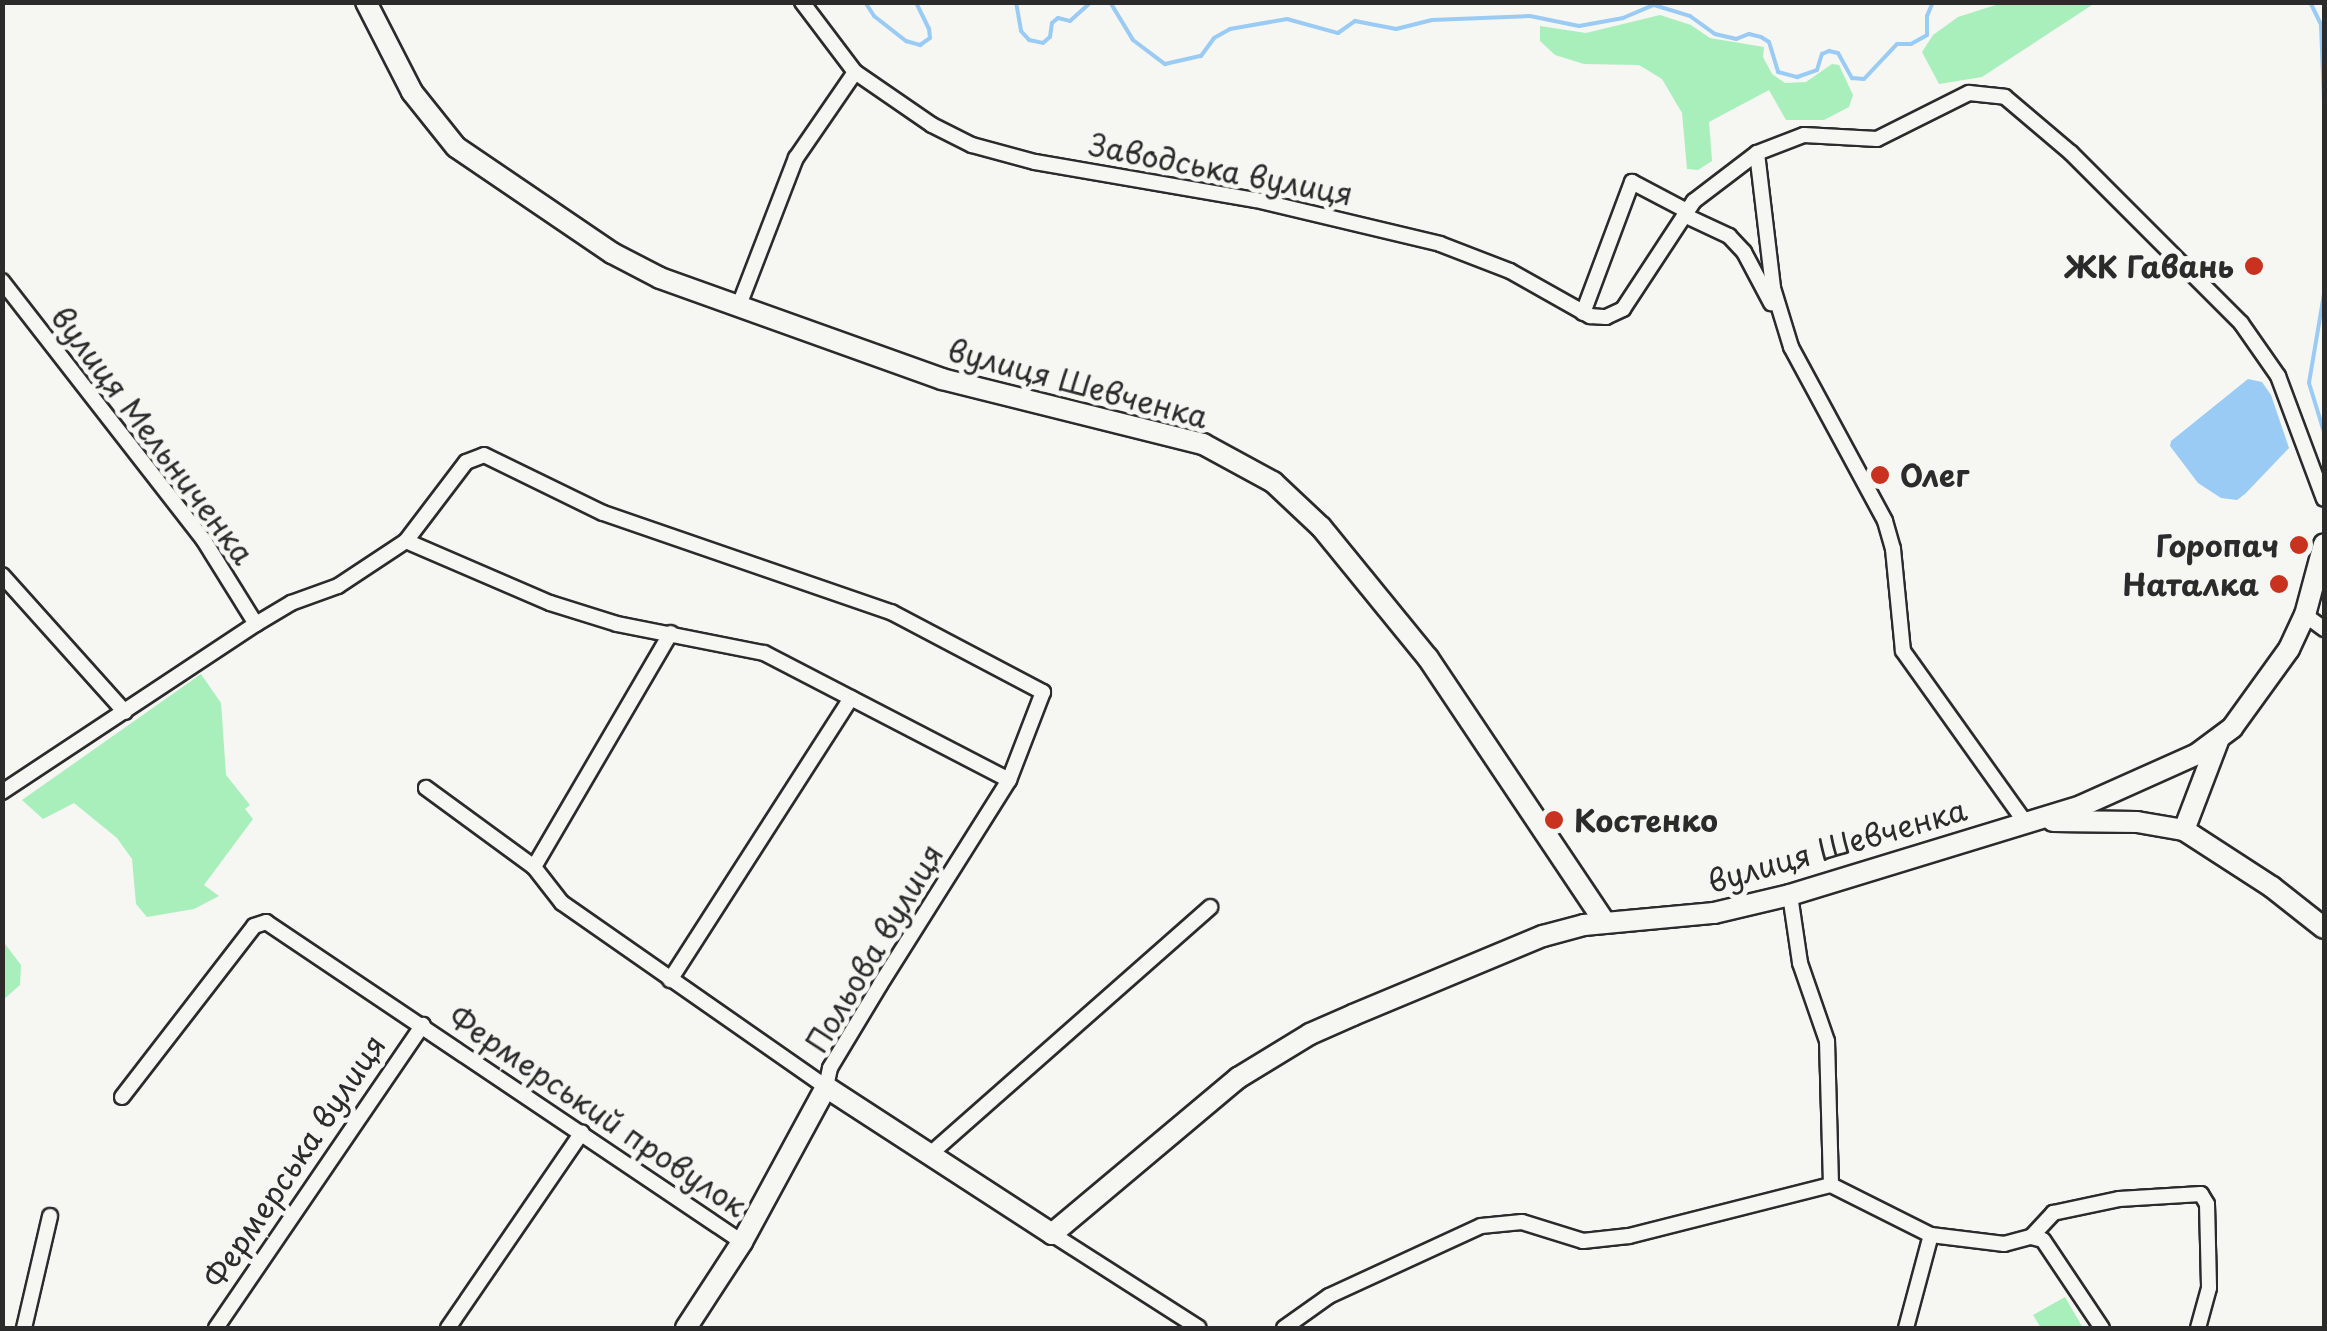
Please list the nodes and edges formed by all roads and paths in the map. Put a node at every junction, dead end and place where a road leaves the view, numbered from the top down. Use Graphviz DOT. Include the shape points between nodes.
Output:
graph roads {
  1 [pos="366,2"];
  2 [pos="802,2"];
  3 [pos="854,72"];
  4 [pos="1757,153"];
  5 [pos="1686,213"];
  6 [pos="2,281"];
  7 [pos="738,308"];
  8 [pos="1584,313"];
  9 [pos="1792,348"];
  10 [pos="2324,499"];
  11 [pos="406,541"];
  12 [pos="2324,544"];
  13 [pos="2,575"];
  14 [pos="2305,616"];
  15 [pos="256,624"];
  16 [pos="2324,629"];
  17 [pos="671,633"];
  18 [pos="850,698"];
  19 [pos="125,712"];
  20 [pos="2218,741"];
  21 [pos="1009,780"];
  22 [pos="426,788"];
  23 [pos="2,792"];
  24 [pos="2025,822"];
  25 [pos="2184,830"];
  26 [pos="534,867"];
  27 [pos="1790,895"];
  28 [pos="1210,907"];
  29 [pos="1605,922"];
  30 [pos="2324,928"];
  31 [pos="670,980"];
  32 [pos="423,1026"];
  33 [pos="826,1087"];
  34 [pos="122,1097"];
  35 [pos="582,1132"];
  36 [pos="929,1155"];
  37 [pos="1831,1185"];
  38 [pos="50,1216"];
  39 [pos="1052,1234"];
  40 [pos="1931,1235"];
  41 [pos="2031,1237"];
  42 [pos="742,1242"];
  43 [pos="24,1328"];
  44 [pos="216,1328"];
  45 [pos="448,1328"];
  46 [pos="686,1328"];
  47 [pos="1199,1328"];
  48 [pos="1284,1328"];
  49 [pos="1906,1328"];
  50 [pos="2102,1328"];
  51 [pos="2198,1328"];
  1 -- 7 [label="main road, вулиця Шевченка" via="412,92 456,148 612,253"];
  2 -- 3 [label="street, Заводська вулиця"];
  3 -- 7 [label="street" via="796,158"];
  3 -- 8 [label="street, Заводська вулиця" via="972,144 1440,244 1510,271"];
  4 -- 5 [label="street"];
  4 -- 9 [label="street, вулиця Шевченка" via="1773,288"];
  4 -- 10 [label="street" via="1804,135 1877,138 1969,92 2005,97 2241,323 2278,376"];
  5 -- 8 [label="street" via="1623,309 1606,317"];
  5 -- 8 [label="street" via="1632,182"];
  5 -- 9 [label="street, вулиця Шевченка" via="1744,252"];
  6 -- 15 [label="street, вулиця Мельниченка" via="204,538"];
  7 -- 29 [label="main road, вулиця Шевченка" via="942,379 1190,440 1275,484 1321,526 1428,658"];
  9 -- 24 [label="street, вулиця Шевченка" via="1885,522 1904,651"];
  11 -- 15 [label="street" via="338,586"];
  11 -- 17 [label="street" via="550,602"];
  11 -- 21 [label="street, Польова вулиця" via="456,474 474,458 494,457 667,537 891,612 1038,685 1043,696"];
  12 -- 14 [label="main road, вулиця Шевченка"];
  13 -- 19 [label="street"];
  14 -- 16 [label="street"];
  14 -- 20 [label="main road, вулиця Шевченка" via="2268,682"];
  15 -- 19 [label="street"];
  17 -- 18 [label="street" via="764,652"];
  17 -- 26 [label="street"];
  18 -- 21 [label="street"];
  18 -- 31 [label="street"];
  19 -- 23 [label="street"];
  20 -- 24 [label="main road, вулиця Шевченка" via="2125,788"];
  20 -- 25 [label="main road, вулиця Шевченка"];
  21 -- 33 [label="street, Польова вулиця" via="880,984 830,1068"];
  22 -- 26 [label="street, Польова вулиця"];
  24 -- 25 [label="main road, вулиця Шевченка" via="2138,822"];
  24 -- 27 [label="main road, вулиця Шевченка"];
  25 -- 30 [label="main road, вулиця Шевченка"];
  26 -- 31 [label="street, Польова вулиця" via="562,902"];
  27 -- 29 [label="main road, вулиця Шевченка" via="1679,918"];
  27 -- 37 [label="street" via="1800,963 1827,1041"];
  28 -- 36 [label="street"];
  29 -- 39 [label="main road, вулиця Шевченка" via="1543,936 1310,1034 1238,1078"];
  31 -- 33 [label="street, Польова вулиця"];
  32 -- 34 [label="street, Фермерська вулиця" via="273,924 260,923"];
  32 -- 35 [label="street, Фермерський провулок"];
  32 -- 44 [label="street, Фермерська вулиця"];
  33 -- 36 [label="main road"];
  33 -- 42 [label="main road"];
  35 -- 42 [label="street, Фермерський провулок"];
  35 -- 45 [label="street"];
  36 -- 39 [label="main road"];
  37 -- 40 [label="street"];
  37 -- 48 [label="street" via="1629,1236 1584,1240 1522,1222 1481,1226 1329,1296"];
  38 -- 43 [label="street"];
  39 -- 47 [label="street"];
  40 -- 41 [label="street" via="2004,1244"];
  40 -- 49 [label="street"];
  41 -- 50 [label="street" via="2052,1248"];
  41 -- 51 [label="street" via="2053,1213 2119,1199 2201,1194 2209,1288"];
  42 -- 46 [label="main road"];
}
